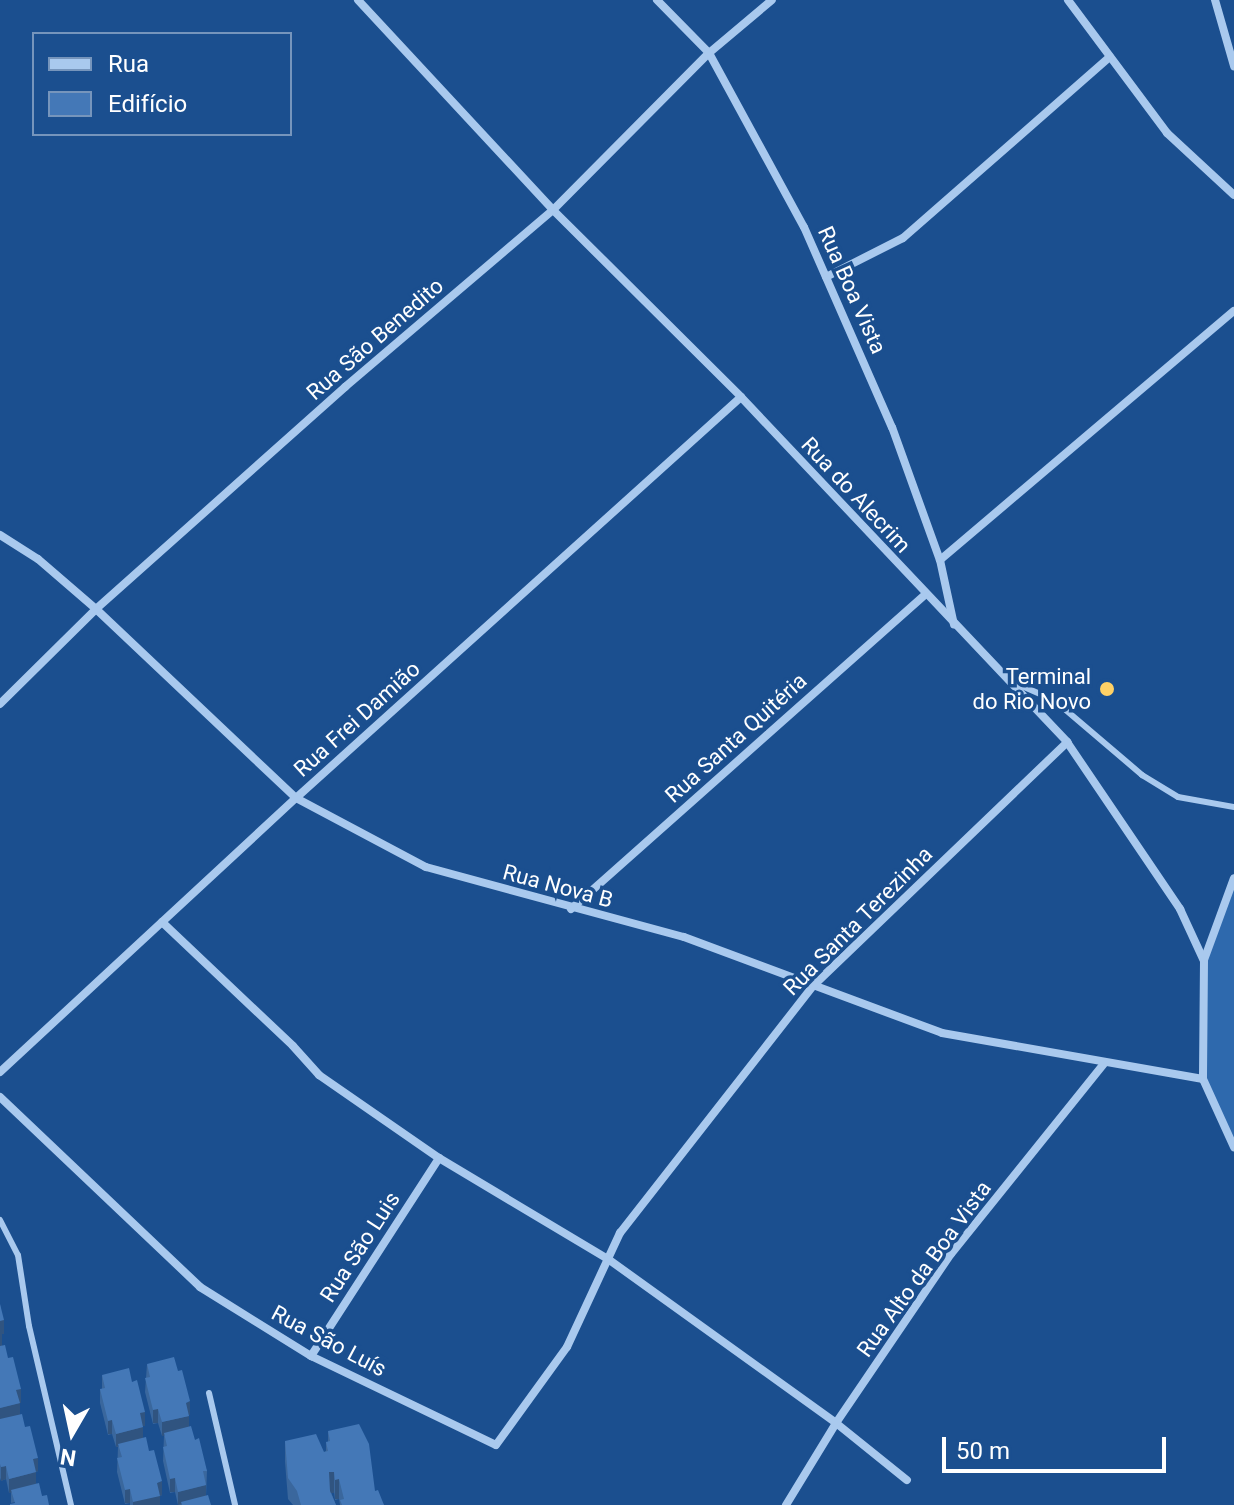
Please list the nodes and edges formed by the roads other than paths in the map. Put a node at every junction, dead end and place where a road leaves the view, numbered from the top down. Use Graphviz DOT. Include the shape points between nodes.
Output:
graph roads {
  1 [pos="358,0"];
  2 [pos="657,0"];
  3 [pos="772,0"];
  4 [pos="1068,0"];
  5 [pos="1215,0"];
  6 [pos="709,53"];
  7 [pos="1110,57"];
  8 [pos="1234,66"];
  9 [pos="1234,195"];
  10 [pos="553,210"];
  11 [pos="826,277"];
  12 [pos="1234,311"];
  13 [pos="741,397"];
  14 [pos="0,535"];
  15 [pos="940,560"];
  16 [pos="925,595"];
  17 [pos="96,609"];
  18 [pos="954,625"];
  19 [pos="1015,683"];
  20 [pos="0,704"];
  21 [pos="1067,742"];
  22 [pos="296,798"];
  23 [pos="1234,807"];
  24 [pos="1234,878"];
  25 [pos="571,909"];
  26 [pos="162,922"];
  27 [pos="1204,961"];
  28 [pos="814,985"];
  29 [pos="1104,1064"];
  30 [pos="0,1072"];
  31 [pos="1203,1079"];
  32 [pos="0,1097"];
  33 [pos="1234,1147"];
  34 [pos="439,1158"];
  35 [pos="0,1220"];
  36 [pos="608,1259"];
  37 [pos="311,1356"];
  38 [pos="209,1393"];
  39 [pos="836,1423"];
  40 [pos="907,1480"];
  41 [pos="71,1505"];
  42 [pos="235,1505"];
  43 [pos="786,1505"];
  1 -- 10 [label="street, Rua do Alecrim"];
  2 -- 6 [label="street, Rua Boa Vista"];
  3 -- 6 [label="street, Rua São Benedito"];
  4 -- 7 [label="street"];
  5 -- 8 [label="street"];
  6 -- 10 [label="street, Rua São Benedito"];
  6 -- 11 [label="street, Rua Boa Vista"];
  7 -- 9 [label="street" via="1167,133"];
  7 -- 11 [label="street" via="903,238"];
  10 -- 13 [label="street, Rua do Alecrim"];
  10 -- 17 [label="street, Rua São Benedito"];
  11 -- 15 [label="street, Rua Boa Vista" via="892,427"];
  12 -- 15 [label="street"];
  13 -- 16 [label="street, Rua do Alecrim"];
  13 -- 22 [label="street, Rua Frei Damião"];
  14 -- 17 [label="street, Rua Nova B" via="38,559"];
  15 -- 18 [label="street, Rua Boa Vista"];
  16 -- 18 [label="street, Rua do Alecrim"];
  16 -- 25 [label="street, Rua Santa Quitéria"];
  17 -- 20 [label="street, Rua São Benedito"];
  17 -- 22 [label="street, Rua Nova B"];
  18 -- 19 [label="street, Rua do Alecrim"];
  19 -- 21 [label="street, Rua do Alecrim"];
  19 -- 23 [label="lane" via="1054,700 1142,775 1178,797"];
  21 -- 27 [label="street, Rua do Alecrim" via="1180,909"];
  21 -- 28 [label="street, Rua Santa Terezinha"];
  22 -- 25 [label="street, Rua Nova B" via="426,867"];
  22 -- 26 [label="street, Rua Frei Damião"];
  24 -- 27 [label="street"];
  25 -- 28 [label="street, Rua Nova B" via="684,937"];
  26 -- 30 [label="street, Rua Frei Damião"];
  26 -- 34 [label="street" via="319,1075"];
  27 -- 31 [label="street, Rua do Alecrim"];
  28 -- 29 [label="street, Rua Nova B" via="942,1033"];
  28 -- 36 [label="street, Rua Santa Terezinha" via="620,1233"];
  29 -- 31 [label="street, Rua Nova B"];
  29 -- 39 [label="street, Rua Alto da Boa Vista" via="951,1254"];
  31 -- 33 [label="street"];
  32 -- 37 [label="street, Rua São Luís" via="200,1287"];
  34 -- 36 [label="street"];
  34 -- 37 [label="street, Rua São Luis"];
  35 -- 41 [label="lane" via="18,1255"];
  36 -- 37 [label="street, Rua São Luís" via="567,1347 496,1445"];
  36 -- 39 [label="street"];
  38 -- 42 [label="lane"];
  39 -- 40 [label="street"];
  39 -- 43 [label="street, Rua Alto da Boa Vista"];
}
